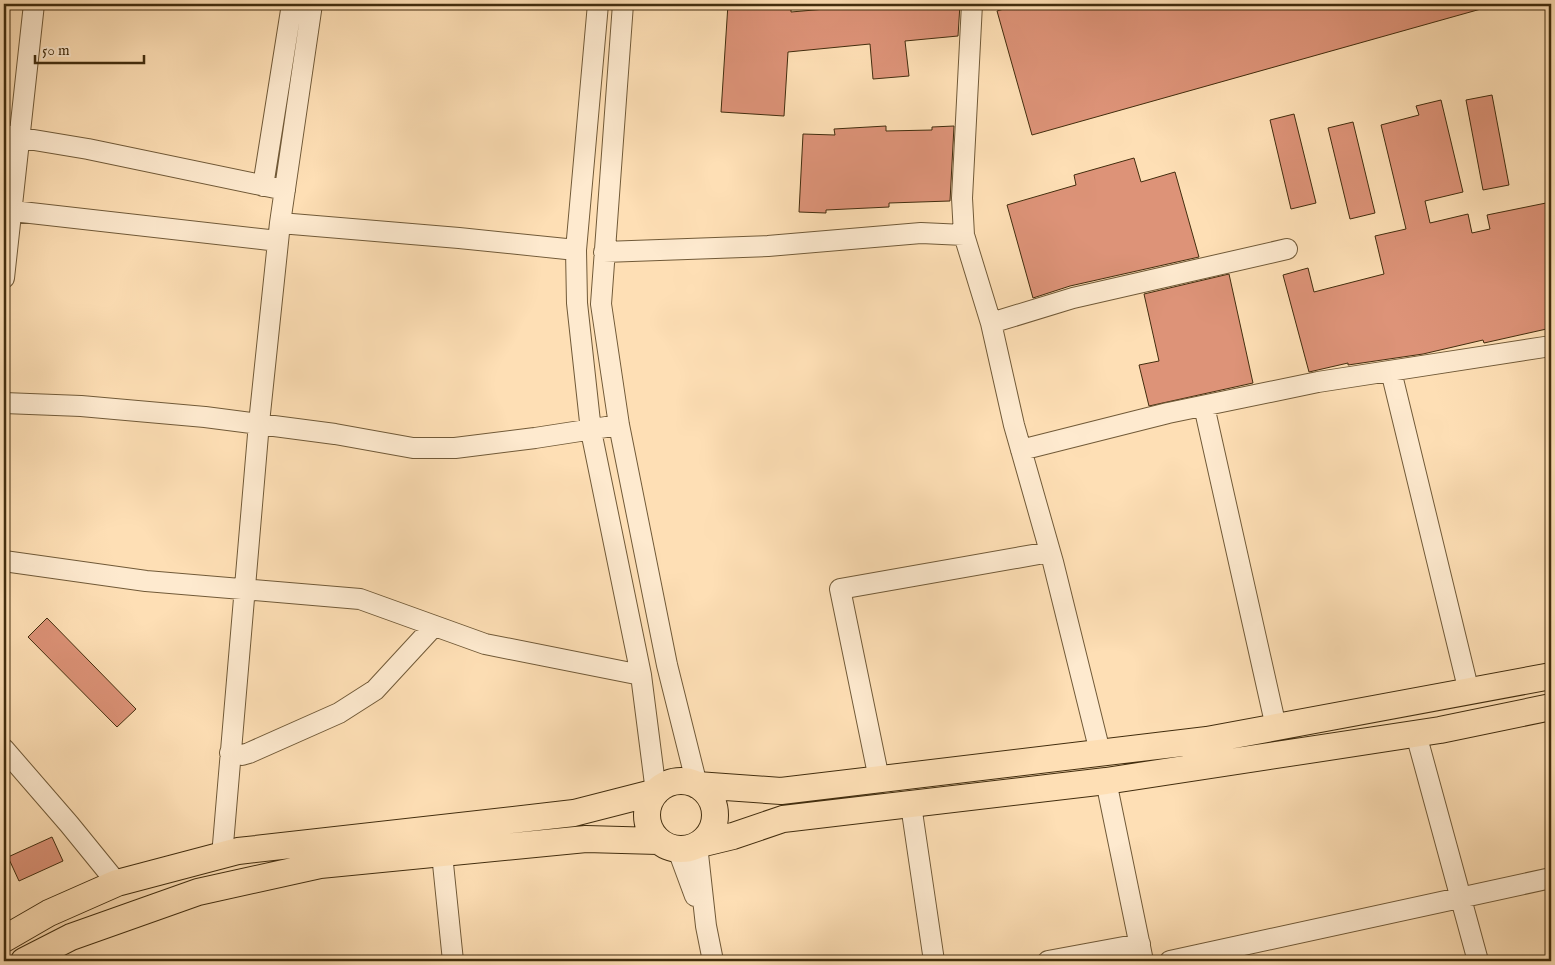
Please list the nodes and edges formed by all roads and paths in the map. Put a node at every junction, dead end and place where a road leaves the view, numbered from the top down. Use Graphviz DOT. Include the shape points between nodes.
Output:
graph roads {
  1 [pos="34,4"];
  2 [pos="292,4"];
  3 [pos="312,4"];
  4 [pos="598,4"];
  5 [pos="623,4"];
  6 [pos="972,4"];
  7 [pos="11,135"];
  8 [pos="264,186"];
  9 [pos="285,190"];
  10 [pos="7,210"];
  11 [pos="279,232"];
  12 [pos="964,235"];
  13 [pos="1287,249"];
  14 [pos="576,250"];
  15 [pos="604,252"];
  16 [pos="4,278"];
  17 [pos="991,323"];
  18 [pos="1551,346"];
  19 [pos="1391,371"];
  20 [pos="4,403"];
  21 [pos="1204,406"];
  22 [pos="258,423"];
  23 [pos="619,425"];
  24 [pos="591,430"];
  25 [pos="1021,450"];
  26 [pos="1050,552"];
  27 [pos="4,561"];
  28 [pos="244,588"];
  29 [pos="434,626"];
  30 [pos="640,674"];
  31 [pos="1551,676"];
  32 [pos="1469,692"];
  33 [pos="1551,707"];
  34 [pos="1276,727"];
  35 [pos="1416,734"];
  36 [pos="4,749"];
  37 [pos="1100,752"];
  38 [pos="230,753"];
  39 [pos="878,779"];
  40 [pos="1106,781"];
  41 [pos="698,785"];
  42 [pos="656,792"];
  43 [pos="911,805"];
  44 [pos="683,845"];
  45 [pos="442,854"];
  46 [pos="222,856"];
  47 [pos="1551,878"];
  48 [pos="117,883"];
  49 [pos="1460,897"];
  50 [pos="4,939"];
  51 [pos="1141,953"];
  52 [pos="24,961"];
  53 [pos="453,961"];
  54 [pos="713,961"];
  55 [pos="934,961"];
  56 [pos="1048,961"];
  57 [pos="1170,961"];
  58 [pos="1478,961"];
  1 -- 7 [label="street"];
  2 -- 8 [label="street"];
  3 -- 9 [label="street"];
  4 -- 14 [label="street"];
  5 -- 15 [label="street"];
  6 -- 12 [label="street" via="962,198"];
  7 -- 8 [label="street"];
  7 -- 10 [label="street"];
  8 -- 9 [label="street"];
  9 -- 11 [label="street"];
  10 -- 11 [label="street"];
  10 -- 16 [label="street"];
  11 -- 14 [label="street" via="459,238"];
  11 -- 22 [label="street"];
  12 -- 15 [label="street" via="921,233 768,246"];
  12 -- 17 [label="street"];
  13 -- 17 [label="street" via="1072,298"];
  14 -- 24 [label="street" via="576,303"];
  15 -- 23 [label="street" via="601,304"];
  17 -- 25 [label="street"];
  18 -- 19 [label="street"];
  19 -- 21 [label="street" via="1318,382"];
  19 -- 32 [label="street"];
  20 -- 22 [label="street" via="81,406"];
  21 -- 25 [label="street"];
  21 -- 34 [label="street"];
  22 -- 24 [label="street" via="413,448 455,448"];
  22 -- 28 [label="street"];
  23 -- 24 [label="street"];
  23 -- 41 [label="street" via="667,666"];
  24 -- 30 [label="street"];
  25 -- 26 [label="street"];
  26 -- 37 [label="street"];
  26 -- 39 [label="street" via="840,589"];
  27 -- 28 [label="street" via="146,581"];
  28 -- 29 [label="street" via="360,599"];
  28 -- 38 [label="street"];
  29 -- 30 [label="street" via="485,644"];
  29 -- 38 [label="street" via="375,690 339,713 250,753"];
  30 -- 42 [label="street"];
  31 -- 32 [label="main road"];
  32 -- 34 [label="main road"];
  33 -- 35 [label="main road"];
  34 -- 37 [label="main road" via="1208,740"];
  35 -- 40 [label="main road"];
  35 -- 49 [label="street"];
  36 -- 48 [label="street"];
  37 -- 39 [label="main road"];
  38 -- 46 [label="street"];
  39 -- 41 [label="main road" via="781,791"];
  40 -- 43 [label="main road"];
  40 -- 51 [label="street"];
  41 -- 42 [label="main road" via="675,782"];
  41 -- 44 [label="main road" via="713,802 714,825 708,836"];
  42 -- 44 [label="main road" via="649,806 648,822 652,833"];
  42 -- 46 [label="main road" via="574,813 238,851"];
  43 -- 44 [label="main road" via="783,819 733,836"];
  43 -- 55 [label="street"];
  44 -- 45 [label="main road" via="586,839"];
  44 -- 54 [label="street"];
  45 -- 52 [label="main road" via="320,865 198,892 72,937"];
  45 -- 53 [label="street"];
  46 -- 48 [label="main road"];
  47 -- 49 [label="street"];
  48 -- 50 [label="main road" via="49,913"];
  49 -- 57 [label="street"];
  49 -- 58 [label="street"];
  51 -- 56 [label="street"];
}
